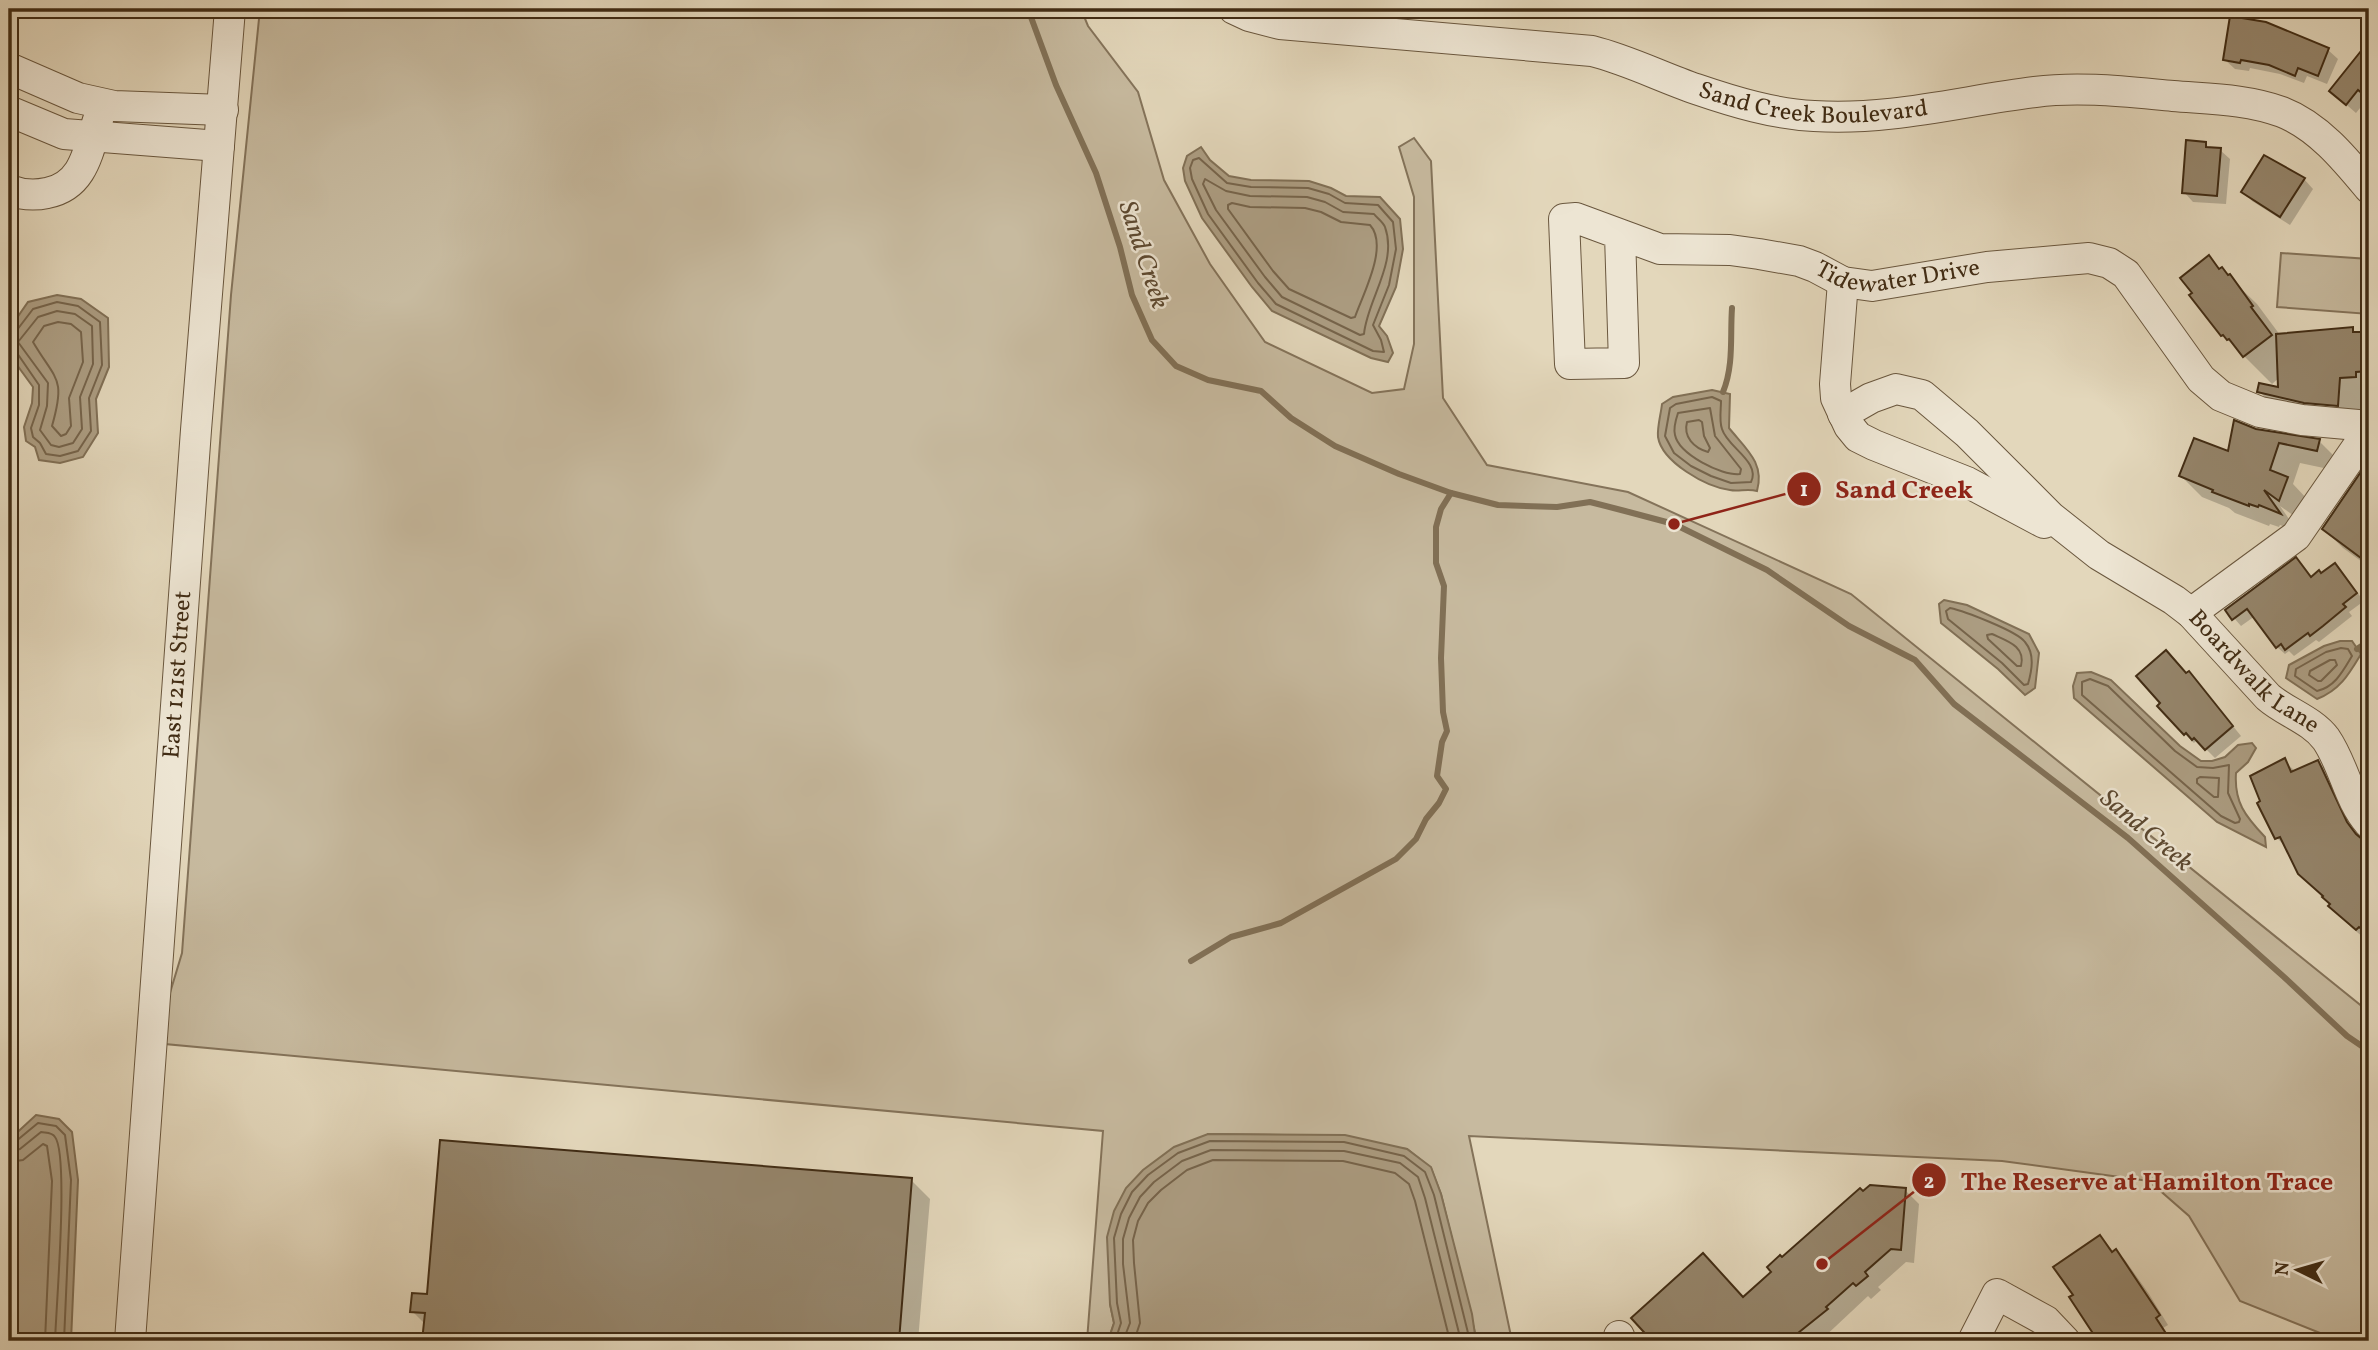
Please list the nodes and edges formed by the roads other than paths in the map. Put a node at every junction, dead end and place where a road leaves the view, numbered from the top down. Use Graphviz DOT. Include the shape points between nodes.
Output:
graph roads {
  1 [pos="230,9"];
  2 [pos="1234,9"];
  3 [pos="1366,20"];
  4 [pos="9,68"];
  5 [pos="103,103"];
  6 [pos="223,110"];
  7 [pos="9,111"];
  8 [pos="92,137"];
  9 [pos="219,146"];
  10 [pos="2369,188"];
  11 [pos="9,190"];
  12 [pos="1620,236"];
  13 [pos="1843,282"];
  14 [pos="1843,414"];
  15 [pos="2369,428"];
  16 [pos="2099,555"];
  17 [pos="2191,613"];
  18 [pos="2369,823"];
  19 [pos="130,1341"];
  20 [pos="1973,1341"];
  21 [pos="2065,1341"];
  1 -- 6 [label="street, East 121st Street"];
  2 -- 3 [label="street, Sand Creek Boulevard" via="1280,24"];
  3 -- 10 [label="street, Sand Creek Boulevard" via="1592,51 1772,112 1815,116 1899,113 2038,91 2245,102 2283,113 2311,129"];
  4 -- 5 [label="street" via="78,98"];
  5 -- 6 [label="street"];
  5 -- 8 [label="street"];
  6 -- 9 [label="street, East 121st Street"];
  7 -- 8 [label="street" via="64,134"];
  8 -- 9 [label="street"];
  8 -- 11 [label="street" via="82,171 60,191 38,195"];
  9 -- 19 [label="street, East 121st Street"];
  12 -- 12 [label="street, Tidewater Drive" via="1624,363 1570,364 1564,219 1586,220"];
  12 -- 13 [label="street, Tidewater Drive" via="1660,249 1730,250 1799,261"];
  13 -- 14 [label="street, Boardwalk Lane" via="1835,384"];
  13 -- 15 [label="street, Tidewater Drive" via="1872,286 2022,263 2089,258 2109,263 2126,274 2201,379 2221,396 2260,412"];
  14 -- 16 [label="street, Boardwalk Lane" via="1857,437 1967,482"];
  14 -- 16 [label="street, Boardwalk Lane" via="1896,389 1922,395 2051,517"];
  15 -- 17 [label="street" via="2297,536"];
  16 -- 17 [label="street, Boardwalk Lane"];
  17 -- 18 [label="street, Boardwalk Lane" via="2268,697 2326,740"];
  20 -- 21 [label="street" via="1997,1294 2046,1321"];
}
